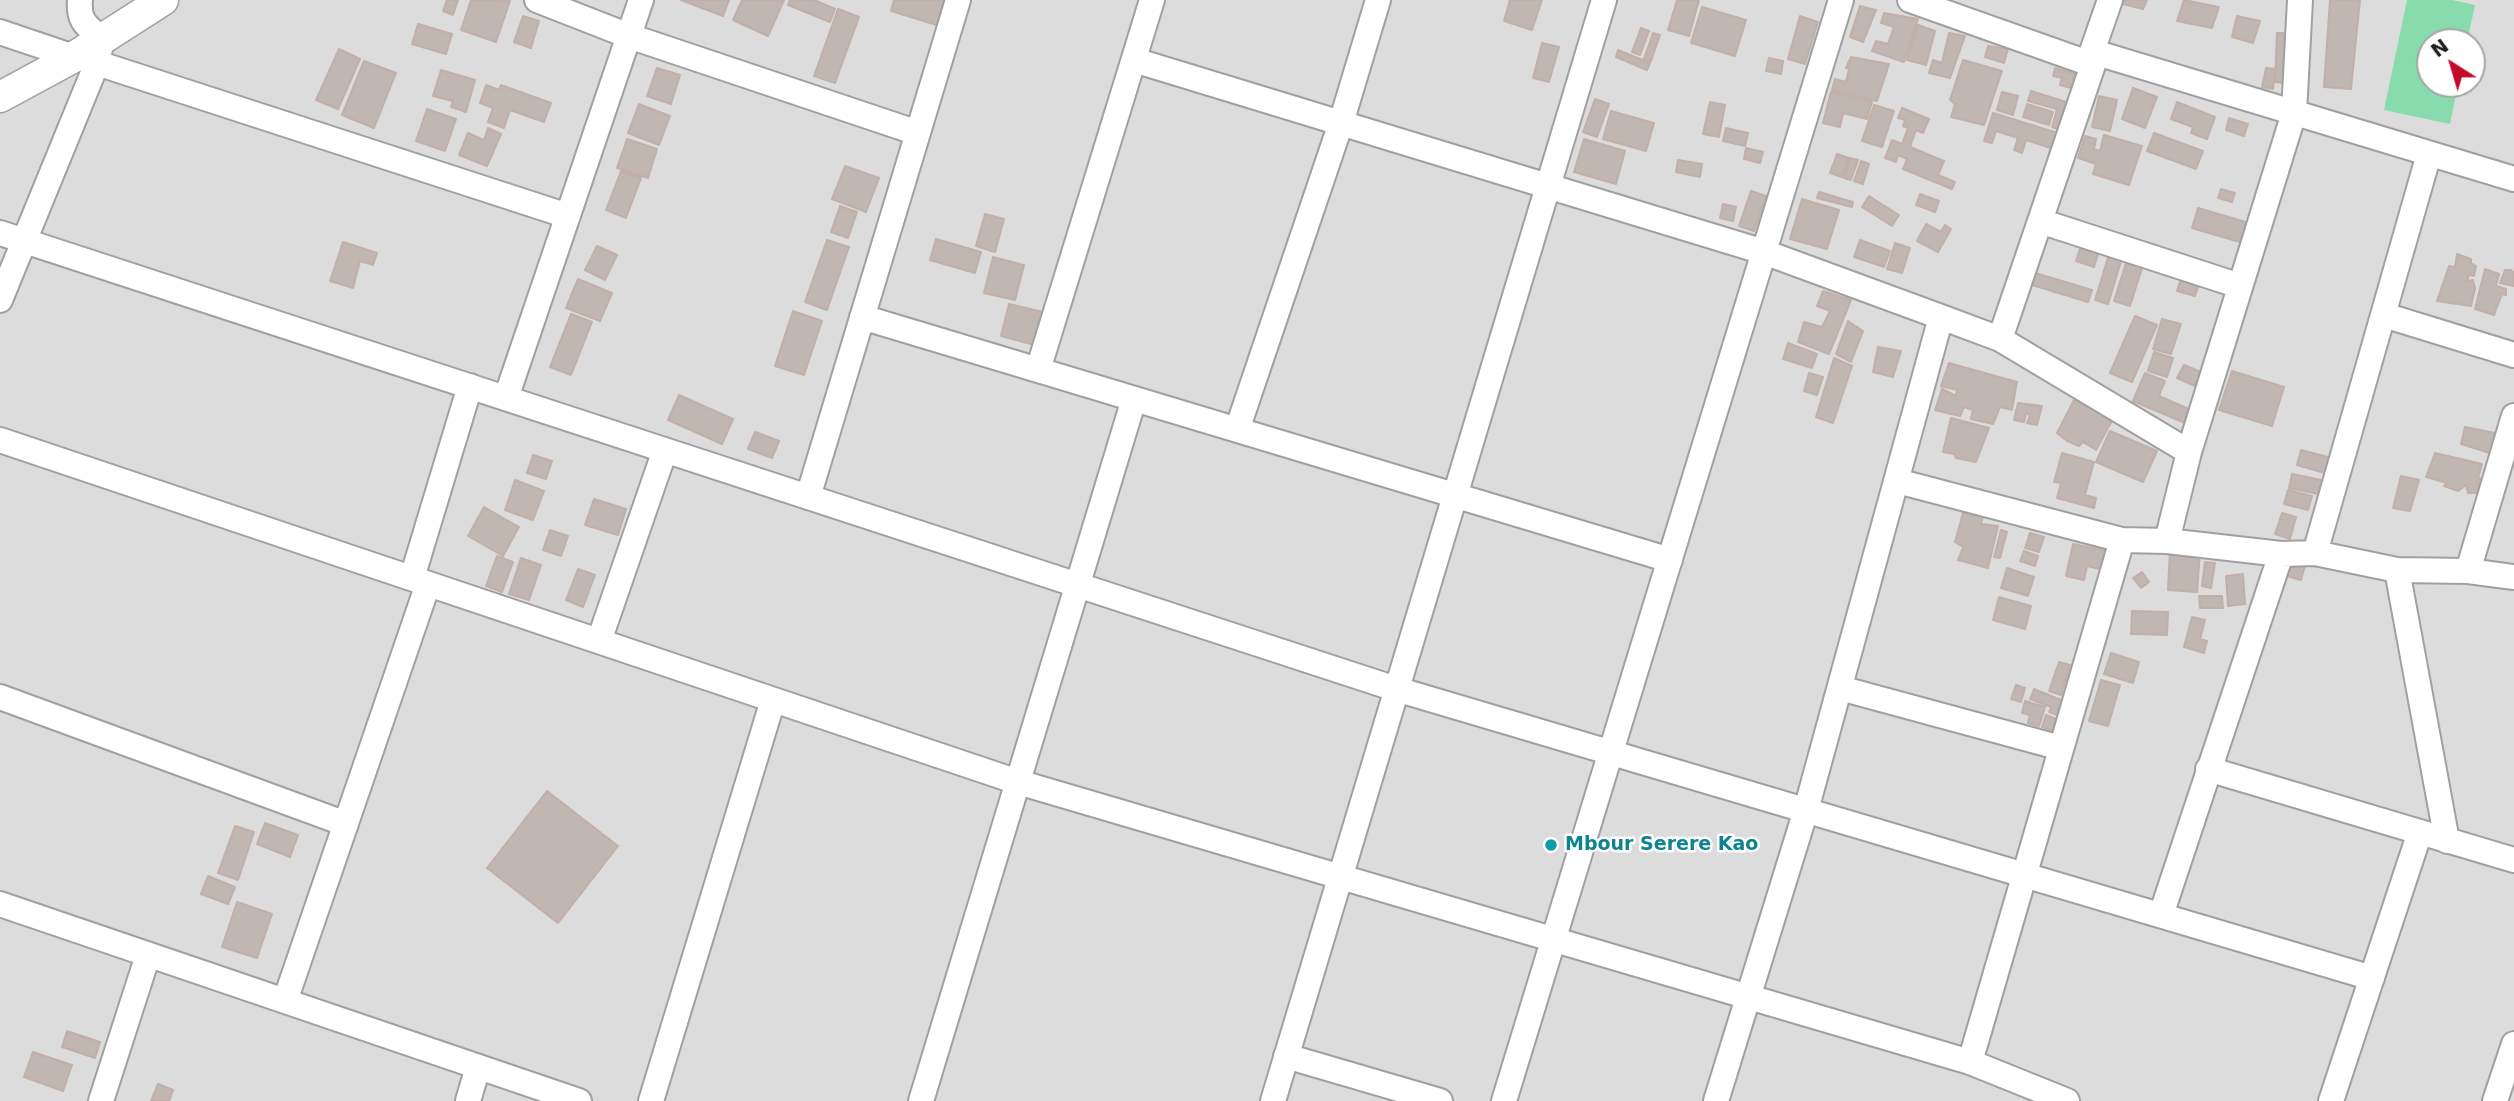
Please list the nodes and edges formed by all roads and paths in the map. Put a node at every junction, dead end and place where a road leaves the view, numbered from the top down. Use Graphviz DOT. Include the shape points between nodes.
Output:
graph roads {
  1 [pos="80,0"];
  2 [pos="163,0"];
  3 [pos="537,0"];
  4 [pos="641,0"];
  5 [pos="958,0"];
  6 [pos="1152,0"];
  7 [pos="1378,0"];
  8 [pos="1604,0"];
  9 [pos="1841,0"];
  10 [pos="1910,0"];
  11 [pos="2110,0"];
  12 [pos="2300,0"];
  13 [pos="0,32"];
  14 [pos="629,36"];
  15 [pos="91,53"];
  16 [pos="2092,58"];
  17 [pos="1134,60"];
  18 [pos="0,97"];
  19 [pos="2294,113"];
  20 [pos="1341,123"];
  21 [pos="918,134"];
  22 [pos="2429,154"];
  23 [pos="2514,179"];
  24 [pos="1548,186"];
  25 [pos="568,216"];
  26 [pos="2040,221"];
  27 [pos="12,237"];
  28 [pos="1764,251"];
  29 [pos="2240,286"];
  30 [pos="0,300"];
  31 [pos="2384,315"];
  32 [pos="862,317"];
  33 [pos="1941,317"];
  34 [pos="2000,339"];
  35 [pos="2514,355"];
  36 [pos="1038,370"];
  37 [pos="470,386"];
  38 [pos="506,398"];
  39 [pos="1134,399"];
  40 [pos="2514,416"];
  41 [pos="1237,429"];
  42 [pos="0,440"];
  43 [pos="665,450"];
  44 [pos="2189,452"];
  45 [pos="1897,481"];
  46 [pos="1455,495"];
  47 [pos="808,497"];
  48 [pos="2122,540"];
  49 [pos="2167,541"];
  50 [pos="2315,553"];
  51 [pos="2281,555"];
  52 [pos="1670,560"];
  53 [pos="2397,570"];
  54 [pos="2468,571"];
  55 [pos="2514,577"];
  56 [pos="420,581"];
  57 [pos="1078,585"];
  58 [pos="599,641"];
  59 [pos="1840,688"];
  60 [pos="1396,689"];
  61 [pos="0,697"];
  62 [pos="772,699"];
  63 [pos="2061,748"];
  64 [pos="1611,753"];
  65 [pos="2208,769"];
  66 [pos="1018,782"];
  67 [pos="1806,810"];
  68 [pos="346,824"];
  69 [pos="2420,832"];
  70 [pos="2447,841"];
  71 [pos="2514,860"];
  72 [pos="2024,875"];
  73 [pos="1340,876"];
  74 [pos="0,905"];
  75 [pos="2161,915"];
  76 [pos="1554,939"];
  77 [pos="148,955"];
  78 [pos="2372,978"];
  79 [pos="1750,997"];
  80 [pos="285,1001"];
  81 [pos="2514,1044"];
  82 [pos="1286,1056"];
  83 [pos="1970,1062"];
  84 [pos="478,1067"];
  85 [pos="101,1101"];
  86 [pos="468,1101"];
  87 [pos="579,1101"];
  88 [pos="651,1101"];
  89 [pos="921,1101"];
  90 [pos="1273,1101"];
  91 [pos="1440,1101"];
  92 [pos="1504,1101"];
  93 [pos="1716,1101"];
  94 [pos="2067,1101"];
  95 [pos="2331,1101"];
  96 [pos="2495,1101"];
  1 -- 15 [label="street" via="79,14"];
  2 -- 15 [label="street"];
  3 -- 14 [label="street"];
  4 -- 14 [label="street"];
  5 -- 21 [label="street"];
  6 -- 17 [label="street"];
  7 -- 20 [label="street"];
  8 -- 24 [label="street"];
  9 -- 28 [label="street"];
  10 -- 16 [label="street"];
  11 -- 16 [label="street"];
  12 -- 19 [label="street"];
  13 -- 15 [label="street"];
  14 -- 21 [label="street"];
  14 -- 25 [label="street"];
  15 -- 18 [label="street"];
  15 -- 25 [label="street"];
  15 -- 27 [label="street"];
  16 -- 19 [label="street"];
  16 -- 26 [label="street"];
  17 -- 20 [label="street"];
  17 -- 36 [label="street"];
  19 -- 22 [label="street"];
  19 -- 29 [label="street"];
  20 -- 24 [label="street"];
  20 -- 41 [label="street"];
  21 -- 32 [label="street"];
  22 -- 23 [label="street"];
  22 -- 31 [label="street"];
  24 -- 28 [label="street"];
  24 -- 46 [label="street"];
  25 -- 38 [label="street"];
  26 -- 29 [label="street"];
  26 -- 34 [label="street"];
  27 -- 30 [label="street"];
  27 -- 37 [label="street"];
  28 -- 33 [label="street"];
  28 -- 52 [label="street"];
  29 -- 44 [label="street"];
  31 -- 35 [label="street"];
  31 -- 50 [label="street"];
  32 -- 36 [label="street"];
  32 -- 47 [label="street"];
  33 -- 34 [label="street"];
  33 -- 45 [label="street"];
  34 -- 44 [label="street"];
  36 -- 39 [label="street"];
  37 -- 38 [label="street"];
  37 -- 56 [label="street"];
  38 -- 43 [label="street"];
  39 -- 41 [label="street"];
  39 -- 57 [label="street"];
  40 -- 54 [label="street"];
  41 -- 46 [label="street"];
  42 -- 56 [label="street"];
  43 -- 47 [label="street"];
  43 -- 58 [label="street"];
  44 -- 49 [label="street"];
  45 -- 48 [label="street"];
  45 -- 59 [label="street"];
  46 -- 52 [label="street"];
  46 -- 60 [label="street"];
  47 -- 57 [label="street"];
  48 -- 49 [label="street"];
  48 -- 63 [label="street"];
  49 -- 51 [label="street"];
  50 -- 51 [label="street"];
  50 -- 53 [label="street"];
  51 -- 65 [label="street"];
  52 -- 64 [label="street"];
  53 -- 54 [label="street"];
  53 -- 70 [label="street"];
  54 -- 55 [label="street"];
  56 -- 58 [label="street"];
  56 -- 68 [label="street"];
  57 -- 60 [label="street"];
  57 -- 66 [label="street"];
  58 -- 62 [label="street"];
  59 -- 63 [label="street"];
  59 -- 67 [label="street"];
  60 -- 64 [label="street"];
  60 -- 73 [label="street"];
  61 -- 68 [label="street"];
  62 -- 66 [label="street"];
  62 -- 88 [label="street"];
  63 -- 72 [label="street"];
  64 -- 67 [label="street"];
  64 -- 76 [label="street"];
  65 -- 69 [label="street"];
  65 -- 75 [label="street"];
  66 -- 73 [label="street"];
  66 -- 89 [label="street"];
  67 -- 72 [label="street"];
  67 -- 79 [label="street"];
  68 -- 80 [label="street"];
  69 -- 70 [label="street"];
  69 -- 78 [label="street"];
  70 -- 71 [label="street"];
  72 -- 75 [label="street"];
  72 -- 83 [label="street"];
  73 -- 76 [label="street"];
  73 -- 82 [label="street"];
  74 -- 77 [label="street"];
  75 -- 78 [label="street"];
  76 -- 79 [label="street"];
  76 -- 92 [label="street"];
  77 -- 80 [label="street"];
  77 -- 85 [label="street"];
  78 -- 95 [label="street"];
  79 -- 83 [label="street"];
  79 -- 93 [label="street"];
  80 -- 84 [label="street"];
  81 -- 96 [label="street"];
  82 -- 90 [label="street"];
  82 -- 91 [label="street"];
  83 -- 94 [label="street"];
  84 -- 86 [label="street"];
  84 -- 87 [label="street"];
}
